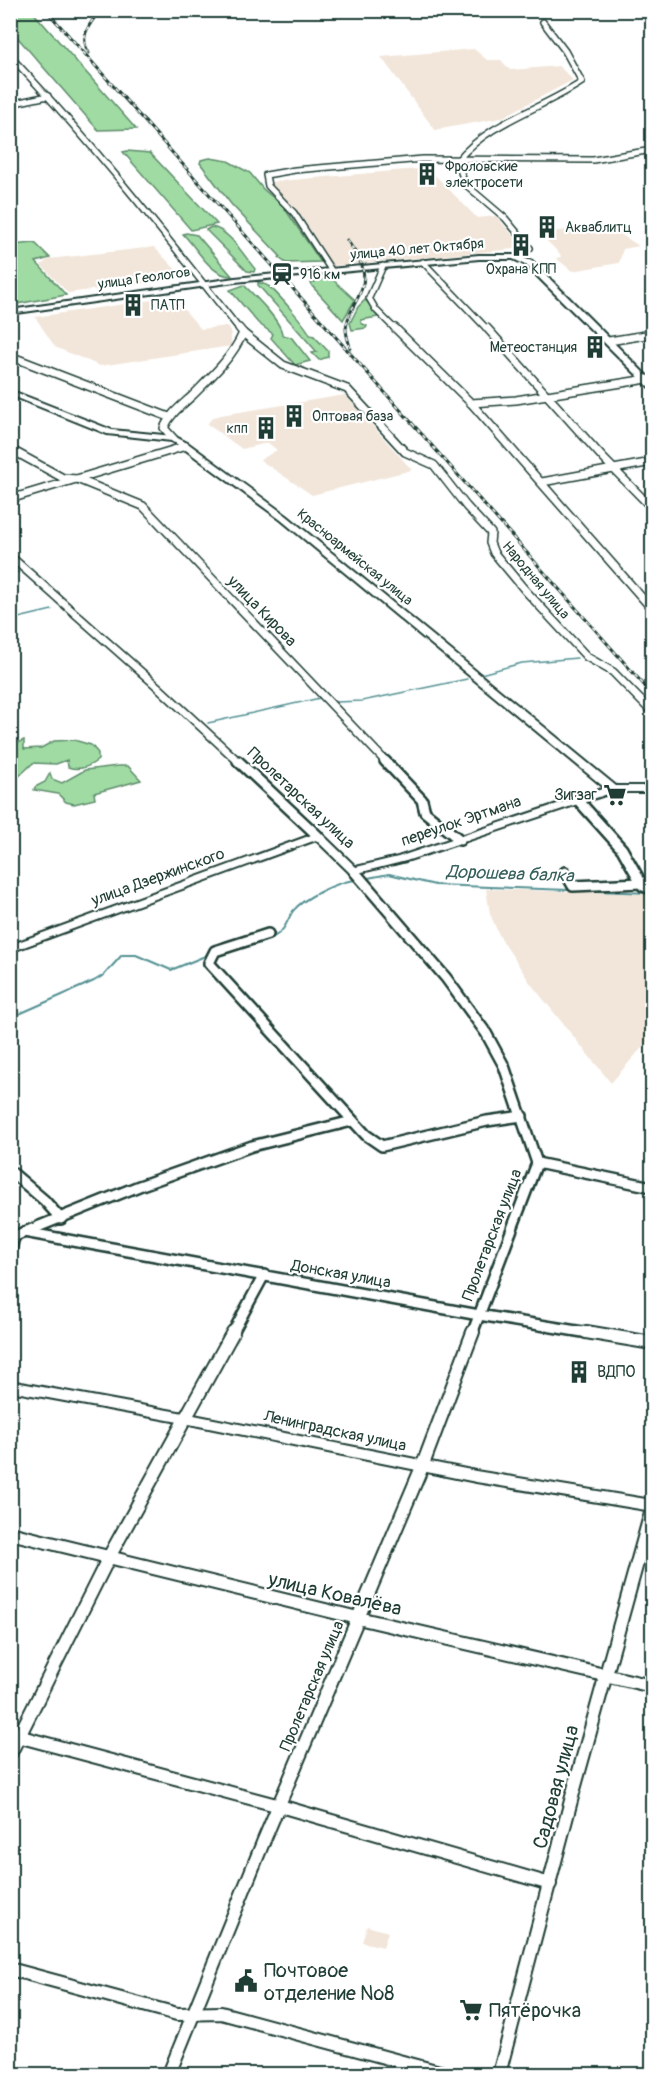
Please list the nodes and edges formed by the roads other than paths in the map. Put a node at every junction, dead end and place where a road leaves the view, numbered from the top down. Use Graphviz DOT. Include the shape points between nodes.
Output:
graph roads {
  1 [pos="543,22"];
  2 [pos="10,56"];
  3 [pos="48,96"];
  4 [pos="10,104"];
  5 [pos="652,150"];
  6 [pos="457,160"];
  7 [pos="519,258"];
  8 [pos="423,262"];
  9 [pos="383,266"];
  10 [pos="331,270"];
  11 [pos="281,275"];
  12 [pos="204,283"];
  13 [pos="10,312"];
  14 [pos="243,333"];
  15 [pos="652,334"];
  16 [pos="609,341"];
  17 [pos="10,356"];
  18 [pos="650,381"];
  19 [pos="10,392"];
  20 [pos="547,395"];
  21 [pos="471,404"];
  22 [pos="169,417"];
  23 [pos="174,439"];
  24 [pos="186,446"];
  25 [pos="10,449"];
  26 [pos="652,462"];
  27 [pos="613,470"];
  28 [pos="77,479"];
  29 [pos="542,482"];
  30 [pos="10,499"];
  31 [pos="652,508"];
  32 [pos="10,556"];
  33 [pos="652,609"];
  34 [pos="652,712"];
  35 [pos="613,789"];
  36 [pos="652,789"];
  37 [pos="578,800"];
  38 [pos="318,836"];
  39 [pos="460,840"];
  40 [pos="354,871"];
  41 [pos="565,872"];
  42 [pos="641,883"];
  43 [pos="652,890"];
  44 [pos="268,934"];
  45 [pos="10,949"];
  46 [pos="522,1116"];
  47 [pos="351,1121"];
  48 [pos="537,1163"];
  49 [pos="10,1171"];
  50 [pos="652,1187"];
  51 [pos="61,1219"];
  52 [pos="16,1236"];
  53 [pos="10,1254"];
  54 [pos="264,1275"];
  55 [pos="479,1315"];
  56 [pos="652,1343"];
  57 [pos="10,1386"];
  58 [pos="185,1418"];
  59 [pos="422,1467"];
  60 [pos="652,1508"];
  61 [pos="10,1533"];
  62 [pos="109,1557"];
  63 [pos="358,1618"];
  64 [pos="606,1674"];
  65 [pos="652,1686"];
  66 [pos="15,1735"];
  67 [pos="10,1754"];
  68 [pos="280,1806"];
  69 [pos="550,1884"];
  70 [pos="10,1969"];
  71 [pos="195,2014"];
  72 [pos="169,2074"];
  73 [pos="447,2074"];
  74 [pos="499,2074"];
  1 -- 6 [label="street" via="582,82 481,136"];
  2 -- 3 [label="street, Народная улица"];
  3 -- 4 [label="street"];
  3 -- 12 [label="street, Народная улица"];
  5 -- 6 [label="street" via="593,160"];
  6 -- 7 [label="street" via="465,184 505,218 530,248"];
  6 -- 10 [label="street" via="412,160 266,175 268,186 294,213"];
  7 -- 8 [label="street, улица 40 лет Октября" via="492,256"];
  7 -- 16 [label="street" via="548,279"];
  8 -- 9 [label="street, улица 40 лет Октября"];
  8 -- 20 [label="street"];
  9 -- 10 [label="street, улица 40 лет Октября"];
  9 -- 21 [label="street" via="369,298 376,310"];
  10 -- 11 [label="street, улица 40 лет Октября"];
  11 -- 12 [label="street, улица Геологов"];
  12 -- 13 [label="street, улица Геологов"];
  12 -- 14 [label="street, Народная улица"];
  14 -- 22 [label="street" via="229,357"];
  14 -- 34 [label="street, Народная улица" via="285,366 335,381 347,389 405,452 434,465 491,533 494,553 524,589 587,657 613,672"];
  15 -- 16 [label="street"];
  16 -- 18 [label="street"];
  17 -- 22 [label="street"];
  18 -- 20 [label="street"];
  19 -- 23 [label="street, Красноармейская улица" via="110,432"];
  20 -- 21 [label="street"];
  20 -- 27 [label="street"];
  21 -- 29 [label="street"];
  22 -- 23 [label="street" via="164,428"];
  23 -- 24 [label="street, Красноармейская улица"];
  24 -- 28 [label="street"];
  24 -- 35 [label="street, Красноармейская улица" via="284,518"];
  25 -- 28 [label="street, улица Кирова" via="63,478"];
  26 -- 27 [label="street"];
  27 -- 29 [label="street"];
  27 -- 31 [label="street"];
  28 -- 30 [label="street"];
  28 -- 39 [label="street, улица Кирова" via="143,506 422,800 425,812"];
  29 -- 33 [label="street"];
  32 -- 38 [label="street, Пролетарская улица"];
  35 -- 36 [label="street"];
  35 -- 37 [label="street, переулок Эртмана"];
  37 -- 39 [label="street, переулок Эртмана"];
  37 -- 42 [label="street" via="622,849"];
  38 -- 40 [label="street, Пролетарская улица"];
  38 -- 45 [label="street, улица Дзержинского"];
  39 -- 40 [label="street, переулок Эртмана"];
  40 -- 46 [label="street, Пролетарская улица" via="446,978 486,1033 504,1066"];
  41 -- 42 [label="street" via="573,886"];
  42 -- 43 [label="street"];
  44 -- 47 [label="street" via="214,953 209,963"];
  46 -- 47 [label="street" via="382,1146"];
  46 -- 48 [label="street, Пролетарская улица"];
  47 -- 51 [label="street" via="252,1146"];
  48 -- 50 [label="street"];
  48 -- 55 [label="street, Пролетарская улица"];
  49 -- 51 [label="street"];
  51 -- 52 [label="street"];
  52 -- 53 [label="street"];
  52 -- 54 [label="street, Донская улица"];
  54 -- 55 [label="street, Донская улица"];
  54 -- 58 [label="street"];
  55 -- 56 [label="street, Донская улица"];
  55 -- 59 [label="street, Пролетарская улица"];
  57 -- 58 [label="street, Ленинградская улица"];
  58 -- 59 [label="street, Ленинградская улица"];
  58 -- 62 [label="street"];
  59 -- 60 [label="street, Ленинградская улица"];
  59 -- 63 [label="street, Пролетарская улица"];
  60 -- 64 [label="street, Садовая улица"];
  61 -- 62 [label="street, улица Ковалёва"];
  62 -- 63 [label="street, улица Ковалёва"];
  62 -- 66 [label="street"];
  63 -- 64 [label="street, улица Ковалёва"];
  63 -- 68 [label="street, Пролетарская улица"];
  64 -- 65 [label="street, улица Ковалёва"];
  64 -- 69 [label="street, Садовая улица"];
  66 -- 67 [label="street"];
  66 -- 68 [label="street"];
  68 -- 69 [label="street"];
  68 -- 71 [label="street, Пролетарская улица"];
  69 -- 74 [label="street, Садовая улица"];
  70 -- 71 [label="street" via="159,2010"];
  71 -- 72 [label="street, Пролетарская улица"];
  71 -- 73 [label="street" via="221,2013"];
}
